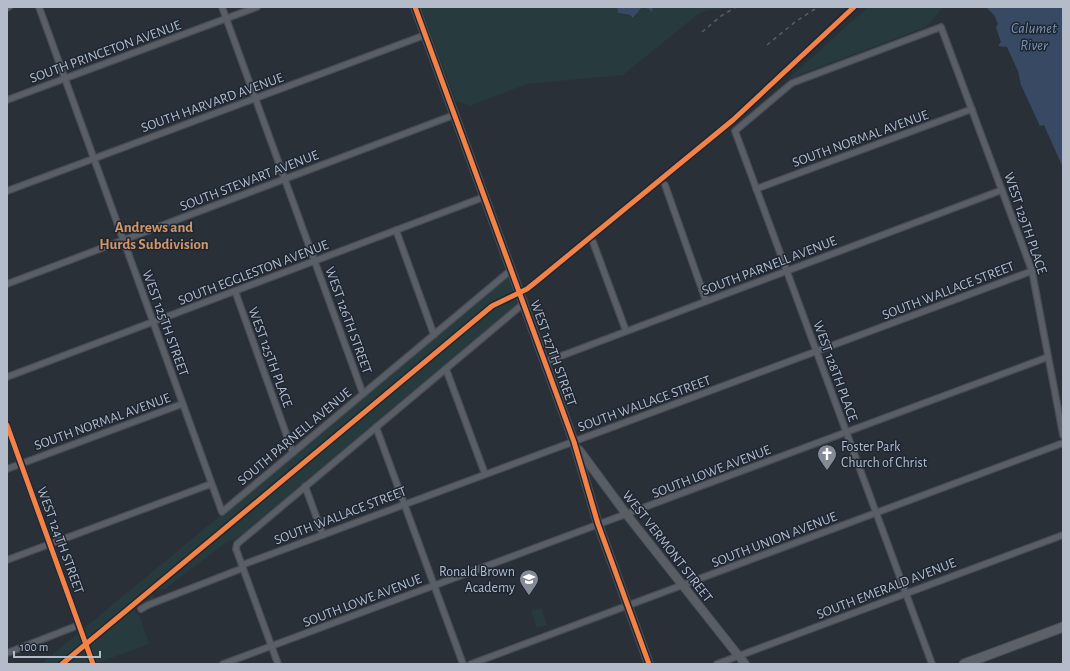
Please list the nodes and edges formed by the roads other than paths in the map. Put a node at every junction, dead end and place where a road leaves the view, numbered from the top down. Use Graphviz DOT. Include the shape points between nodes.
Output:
graph roads {
  1 [pos="39,7"];
  2 [pos="222,7"];
  3 [pos="257,7"];
  4 [pos="415,7"];
  5 [pos="226,19"];
  6 [pos="425,35"];
  7 [pos="65,78"];
  8 [pos="255,98"];
  9 [pos="7,100"];
  10 [pos="972,109"];
  11 [pos="454,115"];
  12 [pos="735,131"];
  13 [pos="94,159"];
  14 [pos="285,179"];
  15 [pos="664,185"];
  16 [pos="756,189"];
  17 [pos="1002,190"];
  18 [pos="7,191"];
  19 [pos="484,197"];
  20 [pos="396,230"];
  21 [pos="123,240"];
  22 [pos="593,242"];
  23 [pos="315,261"];
  24 [pos="511,270"];
  25 [pos="786,271"];
  26 [pos="1032,271"];
  27 [pos="7,284"];
  28 [pos="234,291"];
  29 [pos="706,301"];
  30 [pos="523,304"];
  31 [pos="153,322"];
  32 [pos="626,331"];
  33 [pos="434,335"];
  34 [pos="817,352"];
  35 [pos="1048,357"];
  36 [pos="545,362"];
  37 [pos="446,369"];
  38 [pos="7,377"];
  39 [pos="363,394"];
  40 [pos="182,404"];
  41 [pos="7,424"];
  42 [pos="376,427"];
  43 [pos="846,432"];
  44 [pos="1063,435"];
  45 [pos="574,442"];
  46 [pos="1063,443"];
  47 [pos="292,453"];
  48 [pos="21,464"];
  49 [pos="7,469"];
  50 [pos="485,474"];
  51 [pos="211,484"];
  52 [pos="305,486"];
  53 [pos="404,504"];
  54 [pos="222,512"];
  55 [pos="876,513"];
  56 [pos="627,515"];
  57 [pos="598,524"];
  58 [pos="323,535"];
  59 [pos="1063,535"];
  60 [pos="50,544"];
  61 [pos="7,560"];
  62 [pos="242,566"];
  63 [pos="434,585"];
  64 [pos="683,586"];
  65 [pos="906,593"];
  66 [pos="628,606"];
  67 [pos="141,609"];
  68 [pos="79,625"];
  69 [pos="1063,627"];
  70 [pos="271,646"];
  71 [pos="7,653"];
  72 [pos="739,656"];
  73 [pos="93,664"];
  74 [pos="223,664"];
  75 [pos="278,664"];
  76 [pos="463,664"];
  77 [pos="471,664"];
  78 [pos="649,664"];
  79 [pos="717,664"];
  80 [pos="745,664"];
  81 [pos="932,664"];
  82 [pos="964,664"];
  1 -- 7 [label="street, WEST 125TH STREET"];
  2 -- 5 [label="street, WEST 126TH STREET"];
  3 -- 5 [label="street, SOUTH PRINCETON AVENUE"];
  4 -- 6 [label="main road, WEST 127TH STREET"];
  5 -- 7 [label="street, SOUTH PRINCETON AVENUE"];
  5 -- 8 [label="street, WEST 126TH STREET"];
  6 -- 8 [label="street, SOUTH HARVARD AVENUE"];
  6 -- 11 [label="main road, WEST 127TH STREET"];
  7 -- 9 [label="street, SOUTH PRINCETON AVENUE"];
  7 -- 13 [label="street, WEST 125TH STREET"];
  8 -- 13 [label="street, SOUTH HARVARD AVENUE"];
  8 -- 14 [label="street, WEST 126TH STREET"];
  10 -- 12 [label="street, WEST 129TH PLACE" via="941,27 792,83"];
  10 -- 16 [label="street, SOUTH NORMAL AVENUE"];
  10 -- 17 [label="street, WEST 129TH PLACE"];
  11 -- 14 [label="street, SOUTH STEWART AVENUE"];
  11 -- 19 [label="main road, WEST 127TH STREET"];
  12 -- 16 [label="street, WEST 128TH PLACE"];
  13 -- 18 [label="street, SOUTH HARVARD AVENUE"];
  13 -- 21 [label="street, WEST 125TH STREET"];
  14 -- 21 [label="street, SOUTH STEWART AVENUE"];
  14 -- 23 [label="street, WEST 126TH STREET"];
  15 -- 29 [label="street"];
  16 -- 25 [label="street, WEST 128TH PLACE"];
  17 -- 25 [label="street, SOUTH PARNELL AVENUE"];
  17 -- 26 [label="street, WEST 129TH PLACE"];
  19 -- 20 [label="street, SOUTH EGGLESTON AVENUE"];
  19 -- 24 [label="main road, WEST 127TH STREET"];
  20 -- 23 [label="street, SOUTH EGGLESTON AVENUE"];
  20 -- 33 [label="street"];
  21 -- 27 [label="street, SOUTH STEWART AVENUE"];
  21 -- 31 [label="street, WEST 125TH STREET"];
  22 -- 32 [label="street"];
  23 -- 28 [label="street, SOUTH EGGLESTON AVENUE"];
  23 -- 39 [label="street, WEST 126TH STREET"];
  24 -- 30 [label="main road, WEST 127TH STREET"];
  24 -- 33 [label="street, SOUTH PARNELL AVENUE"];
  25 -- 29 [label="street, SOUTH PARNELL AVENUE"];
  25 -- 34 [label="street, WEST 128TH PLACE"];
  26 -- 34 [label="street, SOUTH WALLACE STREET"];
  26 -- 35 [label="street, WEST 129TH PLACE"];
  28 -- 31 [label="street, SOUTH EGGLESTON AVENUE"];
  28 -- 47 [label="street, WEST 125TH PLACE"];
  29 -- 32 [label="street, SOUTH PARNELL AVENUE"];
  30 -- 36 [label="main road, WEST 127TH STREET"];
  30 -- 37 [label="street"];
  31 -- 38 [label="street, SOUTH EGGLESTON AVENUE"];
  31 -- 40 [label="street, WEST 125TH STREET"];
  32 -- 36 [label="street, SOUTH PARNELL AVENUE"];
  33 -- 39 [label="street, SOUTH PARNELL AVENUE"];
  34 -- 43 [label="street, WEST 128TH PLACE"];
  34 -- 45 [label="street, SOUTH WALLACE STREET"];
  35 -- 43 [label="street, SOUTH LOWE AVENUE"];
  35 -- 44 [label="street, WEST 129TH PLACE"];
  36 -- 45 [label="main road, WEST 127TH STREET"];
  37 -- 42 [label="street"];
  37 -- 50 [label="street"];
  39 -- 47 [label="street, SOUTH PARNELL AVENUE"];
  40 -- 48 [label="street, SOUTH NORMAL AVENUE"];
  40 -- 51 [label="street, WEST 125TH STREET"];
  41 -- 48 [label="street, WEST 124TH STREET"];
  42 -- 52 [label="street"];
  42 -- 53 [label="street"];
  43 -- 55 [label="street, WEST 128TH PLACE"];
  43 -- 56 [label="street, SOUTH LOWE AVENUE"];
  45 -- 50 [label="street, SOUTH WALLACE STREET"];
  45 -- 56 [label="main road, WEST VERMONT STREET"];
  45 -- 57 [label="main road, WEST 127TH STREET"];
  46 -- 55 [label="street, SOUTH UNION AVENUE"];
  47 -- 54 [label="street, SOUTH PARNELL AVENUE"];
  48 -- 49 [label="street, SOUTH NORMAL AVENUE"];
  48 -- 60 [label="street, WEST 124TH STREET"];
  50 -- 53 [label="street, SOUTH WALLACE STREET"];
  51 -- 54 [label="street, WEST 125TH STREET"];
  51 -- 60 [label="street"];
  52 -- 58 [label="street"];
  52 -- 62 [label="street" via="240,540 236,549"];
  53 -- 58 [label="street, SOUTH WALLACE STREET"];
  53 -- 63 [label="street"];
  55 -- 64 [label="street, SOUTH UNION AVENUE"];
  55 -- 65 [label="street, WEST 128TH PLACE"];
  56 -- 57 [label="street, SOUTH LOWE AVENUE"];
  56 -- 64 [label="main road, WEST VERMONT STREET"];
  57 -- 63 [label="street, SOUTH LOWE AVENUE"];
  57 -- 66 [label="main road, WEST 127TH STREET"];
  58 -- 62 [label="street, SOUTH WALLACE STREET"];
  59 -- 65 [label="street, SOUTH EMERALD AVENUE"];
  60 -- 61 [label="street"];
  60 -- 68 [label="street, WEST 124TH STREET"];
  62 -- 67 [label="street, SOUTH WALLACE STREET"];
  62 -- 70 [label="street"];
  63 -- 70 [label="street, SOUTH LOWE AVENUE"];
  63 -- 76 [label="street"];
  64 -- 66 [label="street, SOUTH UNION AVENUE"];
  64 -- 72 [label="main road, WEST VERMONT STREET"];
  65 -- 72 [label="street, SOUTH EMERALD AVENUE"];
  65 -- 81 [label="street, WEST 128TH PLACE"];
  66 -- 77 [label="street, SOUTH UNION AVENUE"];
  66 -- 78 [label="main road, WEST 127TH STREET"];
  68 -- 71 [label="street"];
  68 -- 73 [label="street, WEST 124TH STREET"];
  69 -- 82 [label="main road"];
  70 -- 74 [label="street, SOUTH LOWE AVENUE"];
  70 -- 75 [label="street"];
  72 -- 79 [label="street, SOUTH EMERALD AVENUE"];
  72 -- 80 [label="main road, WEST VERMONT STREET"];
}
